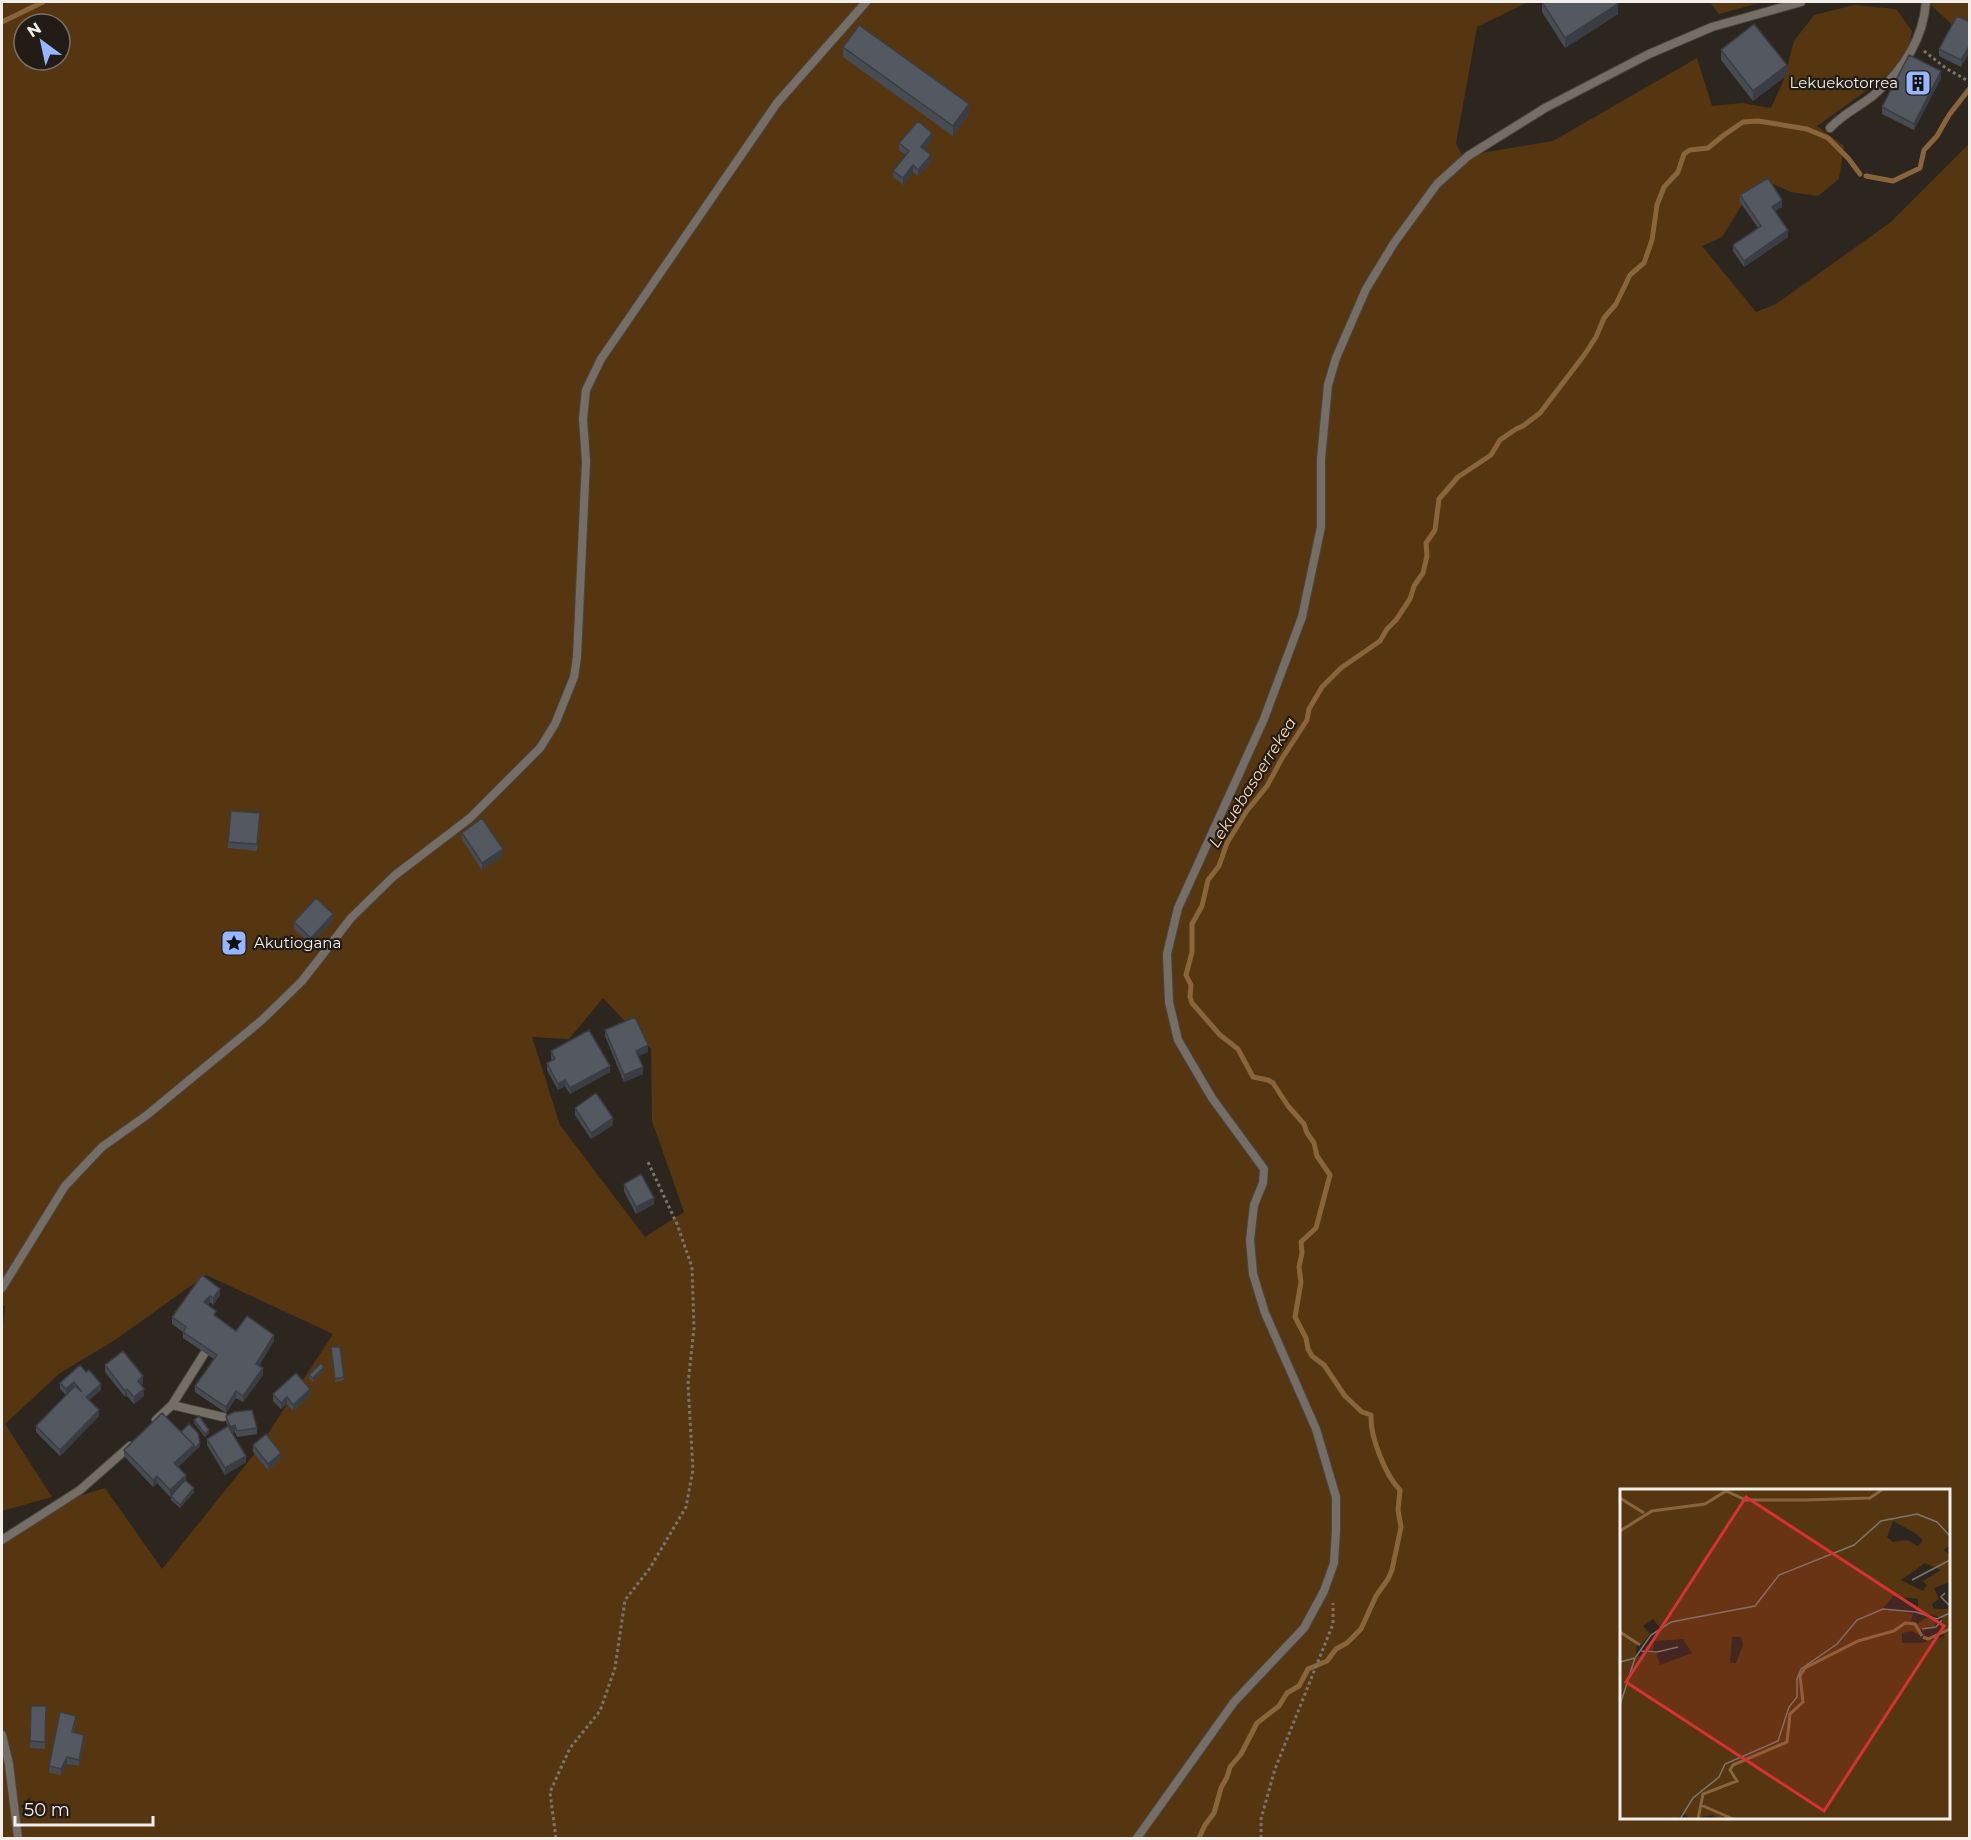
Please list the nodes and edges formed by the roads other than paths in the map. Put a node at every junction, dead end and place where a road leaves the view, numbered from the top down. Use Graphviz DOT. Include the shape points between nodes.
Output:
graph roads {
  1 [pos="866,2"];
  2 [pos="1801,2"];
  3 [pos="1926,2"];
  4 [pos="1830,128"];
  5 [pos="2,1288"];
  6 [pos="204,1354"];
  7 [pos="172,1405"];
  8 [pos="223,1417"];
  9 [pos="147,1429"];
  10 [pos="139,1437"];
  11 [pos="2,1540"];
  12 [pos="2,1735"];
  13 [pos="18,1839"];
  14 [pos="1137,1839"];
  1 -- 5 [label="lane" via="777,103 743,149 601,359 586,390 577,657 574,677 555,724 540,748 470,818 394,876 351,918 302,981 262,1020 102,1147 65,1186"];
  2 -- 14 [label="lane" via="1712,27 1649,54 1545,108 1468,156 1437,184 1394,243 1366,289 1336,358 1328,385 1321,459 1321,527 1302,617 1264,719 1178,908 1167,954 1169,1002 1178,1040 1212,1098 1264,1169 1250,1240 1252,1274 1320,1440 1336,1497 1334,1563 1304,1629 1234,1702"];
  3 -- 4 [label="lane" via="1916,44 1892,76"];
  6 -- 7 [label="lane"];
  7 -- 8 [label="lane"];
  7 -- 9 [label="lane"];
  10 -- 11 [label="lane" via="80,1490"];
  12 -- 13 [label="lane"];
}
